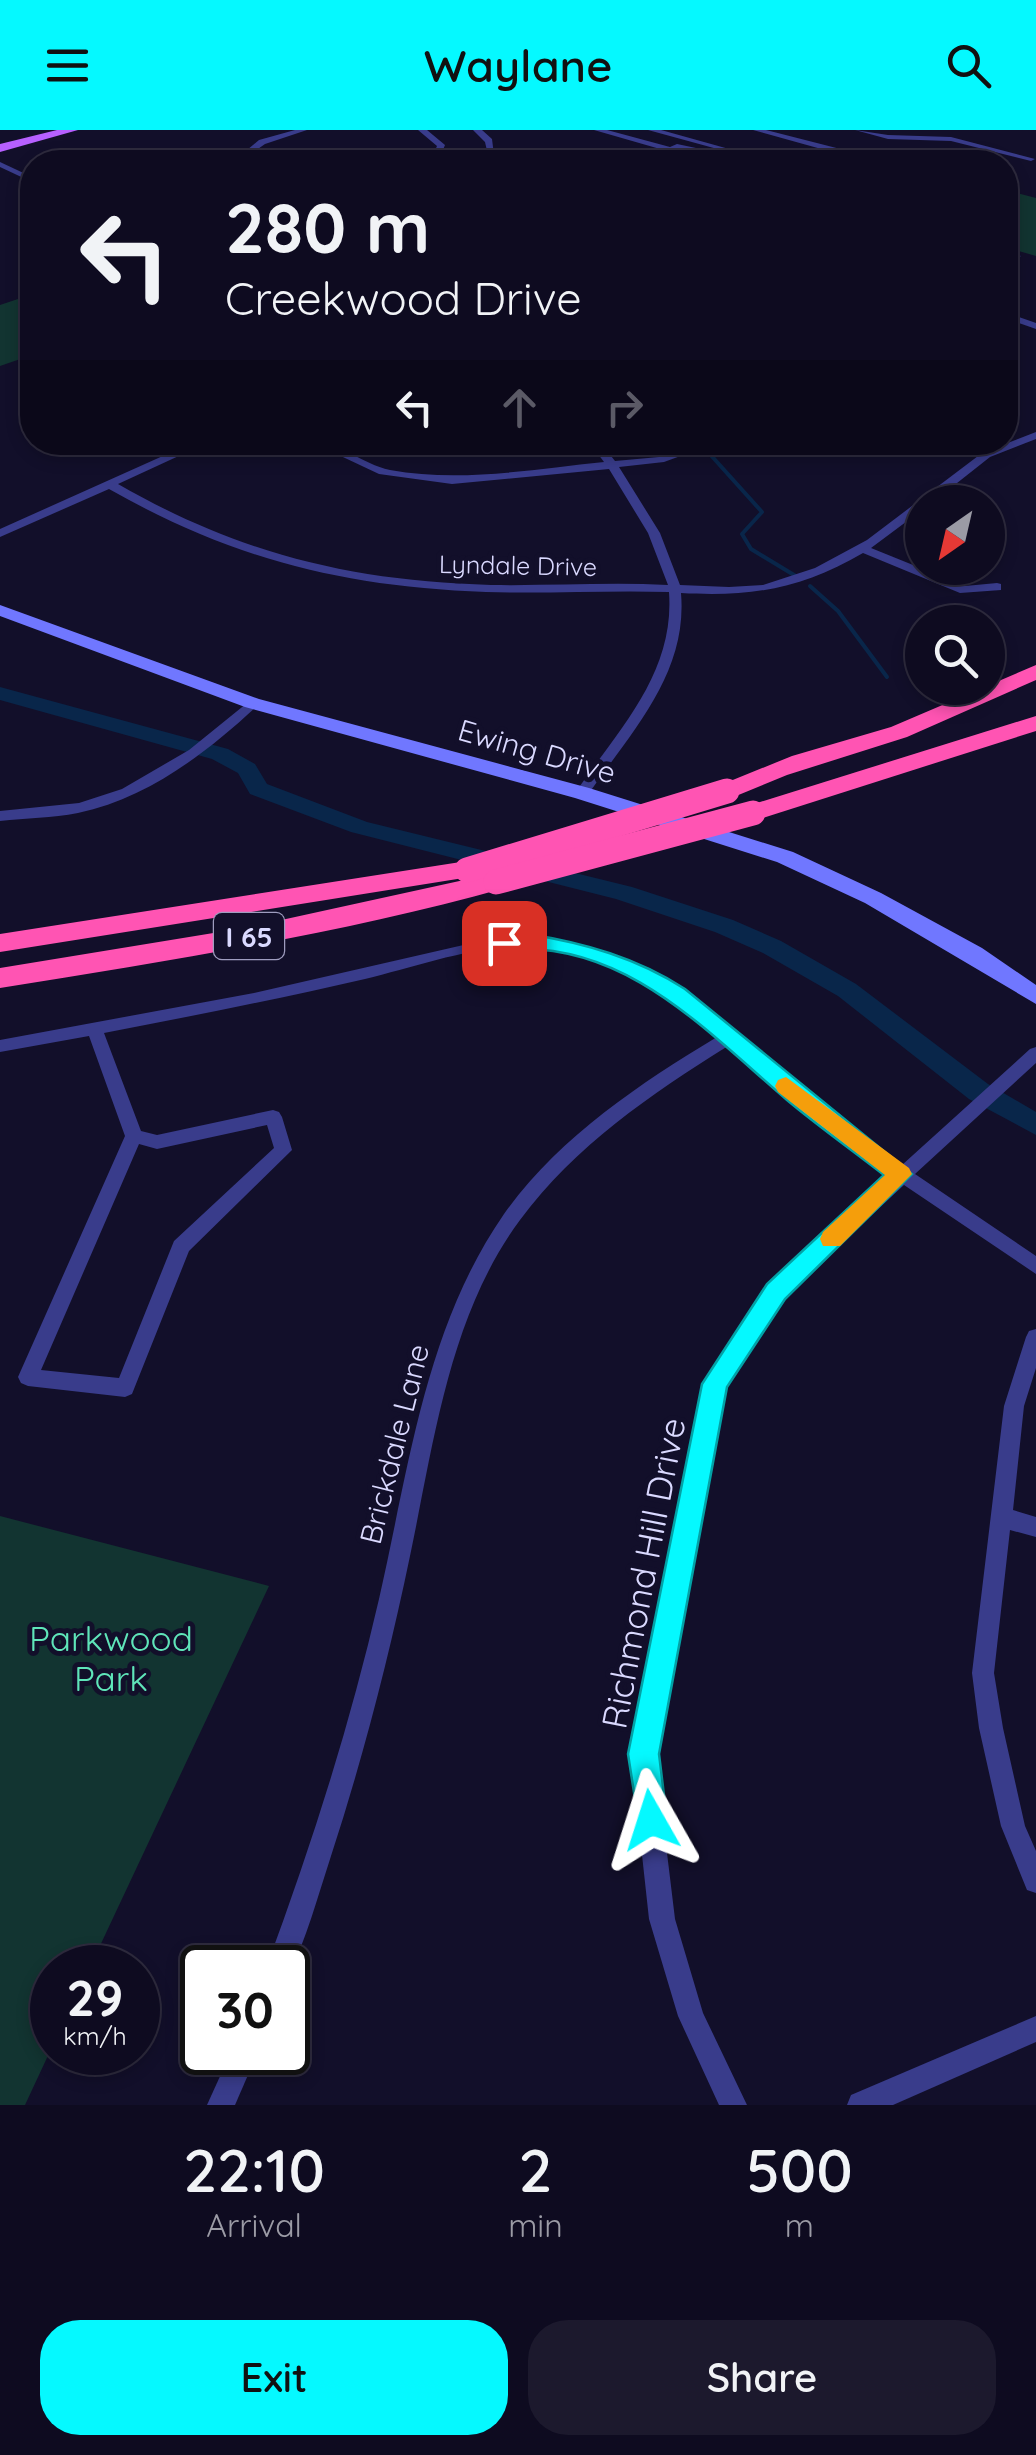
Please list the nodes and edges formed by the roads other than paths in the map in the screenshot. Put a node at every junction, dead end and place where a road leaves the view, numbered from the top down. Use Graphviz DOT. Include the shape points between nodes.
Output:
graph roads {
  1 [pos="40,130"];
  2 [pos="72,130"];
  3 [pos="300,130"];
  4 [pos="422,130"];
  5 [pos="477,130"];
  6 [pos="598,130"];
  7 [pos="655,130"];
  8 [pos="668,130"];
  9 [pos="757,130"];
  10 [pos="859,130"];
  11 [pos="56,134"];
  12 [pos="777,135"];
  13 [pos="938,137"];
  14 [pos="635,140"];
  15 [pos="0,148"];
  16 [pos="926,148"];
  17 [pos="251,150"];
  18 [pos="439,150"];
  19 [pos="491,150"];
  20 [pos="671,150"];
  21 [pos="692,150"];
  22 [pos="734,150"];
  23 [pos="735,150"];
  24 [pos="746,150"];
  25 [pos="833,150"];
  26 [pos="1000,150"];
  27 [pos="1033,157"];
  28 [pos="1020,166"];
  29 [pos="175,455"];
  30 [pos="345,455"];
  31 [pos="605,455"];
  32 [pos="675,455"];
  33 [pos="986,455"];
  34 [pos="614,465"];
  35 [pos="109,484"];
  36 [pos="948,485"];
  37 [pos="905,519"];
  38 [pos="0,533"];
  39 [pos="865,550"];
  40 [pos="996,587"];
  41 [pos="675,588"];
  42 [pos="0,610"];
  43 [pos="1036,648"];
  44 [pos="1005,667"];
  45 [pos="1036,672"];
  46 [pos="252,703"];
  47 [pos="934,705"];
  48 [pos="1036,723"];
  49 [pos="782,769"];
  50 [pos="582,794"];
  51 [pos="0,816"];
  52 [pos="0,943"];
  53 [pos="0,978"];
  54 [pos="1036,996"];
  55 [pos="94,1030"];
  56 [pos="730,1037"];
  57 [pos="0,1046"];
  58 [pos="1036,1053"];
  59 [pos="134,1136"];
  60 [pos="900,1174"];
  61 [pos="1036,1266"];
  62 [pos="1036,1336"];
  63 [pos="1000,1518"];
  64 [pos="1036,1527"];
  65 [pos="1036,1881"];
  66 [pos="288,1945"];
  67 [pos="1036,2029"];
  68 [pos="235,2075"];
  69 [pos="221,2105"];
  70 [pos="733,2105"];
  71 [pos="861,2105"];
  1 -- 11 [label="main road"];
  2 -- 11 [label="main road"];
  3 -- 17 [label="street"];
  4 -- 18 [label="street"];
  5 -- 19 [label="street"];
  6 -- 14 [label="street"];
  7 -- 14 [label="street"];
  7 -- 22 [label="street"];
  8 -- 23 [label="street"];
  9 -- 12 [label="street"];
  10 -- 13 [label="street"];
  11 -- 15 [label="main road"];
  12 -- 24 [label="street"];
  12 -- 25 [label="street"];
  13 -- 16 [label="street"];
  13 -- 26 [label="street"];
  14 -- 20 [label="street"];
  20 -- 21 [label="street"];
  27 -- 28 [label="street"];
  29 -- 35 [label="street"];
  30 -- 34 [label="street" via="383,472 452,482"];
  31 -- 34 [label="street"];
  32 -- 34 [label="street"];
  33 -- 36 [label="street, Lyndale Drive"];
  34 -- 41 [label="street"];
  35 -- 38 [label="street"];
  35 -- 41 [label="street, Lyndale Drive" via="232,545 327,571 470,589"];
  37 -- 39 [label="street, Lyndale Drive"];
  39 -- 40 [label="street" via="964,590"];
  39 -- 41 [label="street, Lyndale Drive" via="774,587"];
  41 -- 50 [label="street" via="674,635 662,676"];
  42 -- 46 [label="main road, Ewing Drive"];
  43 -- 44 [label="highway"];
  45 -- 49 [label="highway" via="899,732"];
  46 -- 50 [label="main road, Ewing Drive"];
  46 -- 51 [label="street" via="206,746 132,790 80,808"];
  47 -- 49 [label="highway, I 65"];
  48 -- 53 [label="highway, I 65, bridge" via="753,813 394,908"];
  49 -- 52 [label="highway, I 65, bridge" via="467,870"];
  50 -- 54 [label="main road, Ewing Drive" via="785,857 885,904"];
  55 -- 56 [label="street" via="528,941 574,948 643,972"];
  55 -- 57 [label="street"];
  55 -- 59 [label="street"];
  56 -- 60 [label="street"];
  56 -- 66 [label="street, Brickdale Lane" via="615,1110 562,1158 491,1250 469,1294 449,1348 362,1722"];
  58 -- 60 [label="street, Richmond Hill Drive"];
  59 -- 59 [label="street" via="157,1142 273,1117 283,1150 181,1246 126,1388 28,1376"];
  60 -- 61 [label="street"];
  60 -- 70 [label="street, Richmond Hill Drive" via="776,1291 715,1384 644,1754 662,1919 691,2016"];
  62 -- 63 [label="street" via="1014,1406"];
  63 -- 64 [label="street"];
  63 -- 65 [label="street" via="983,1673 1013,1826"];
  67 -- 71 [label="street"];
  68 -- 69 [label="street"];
}
